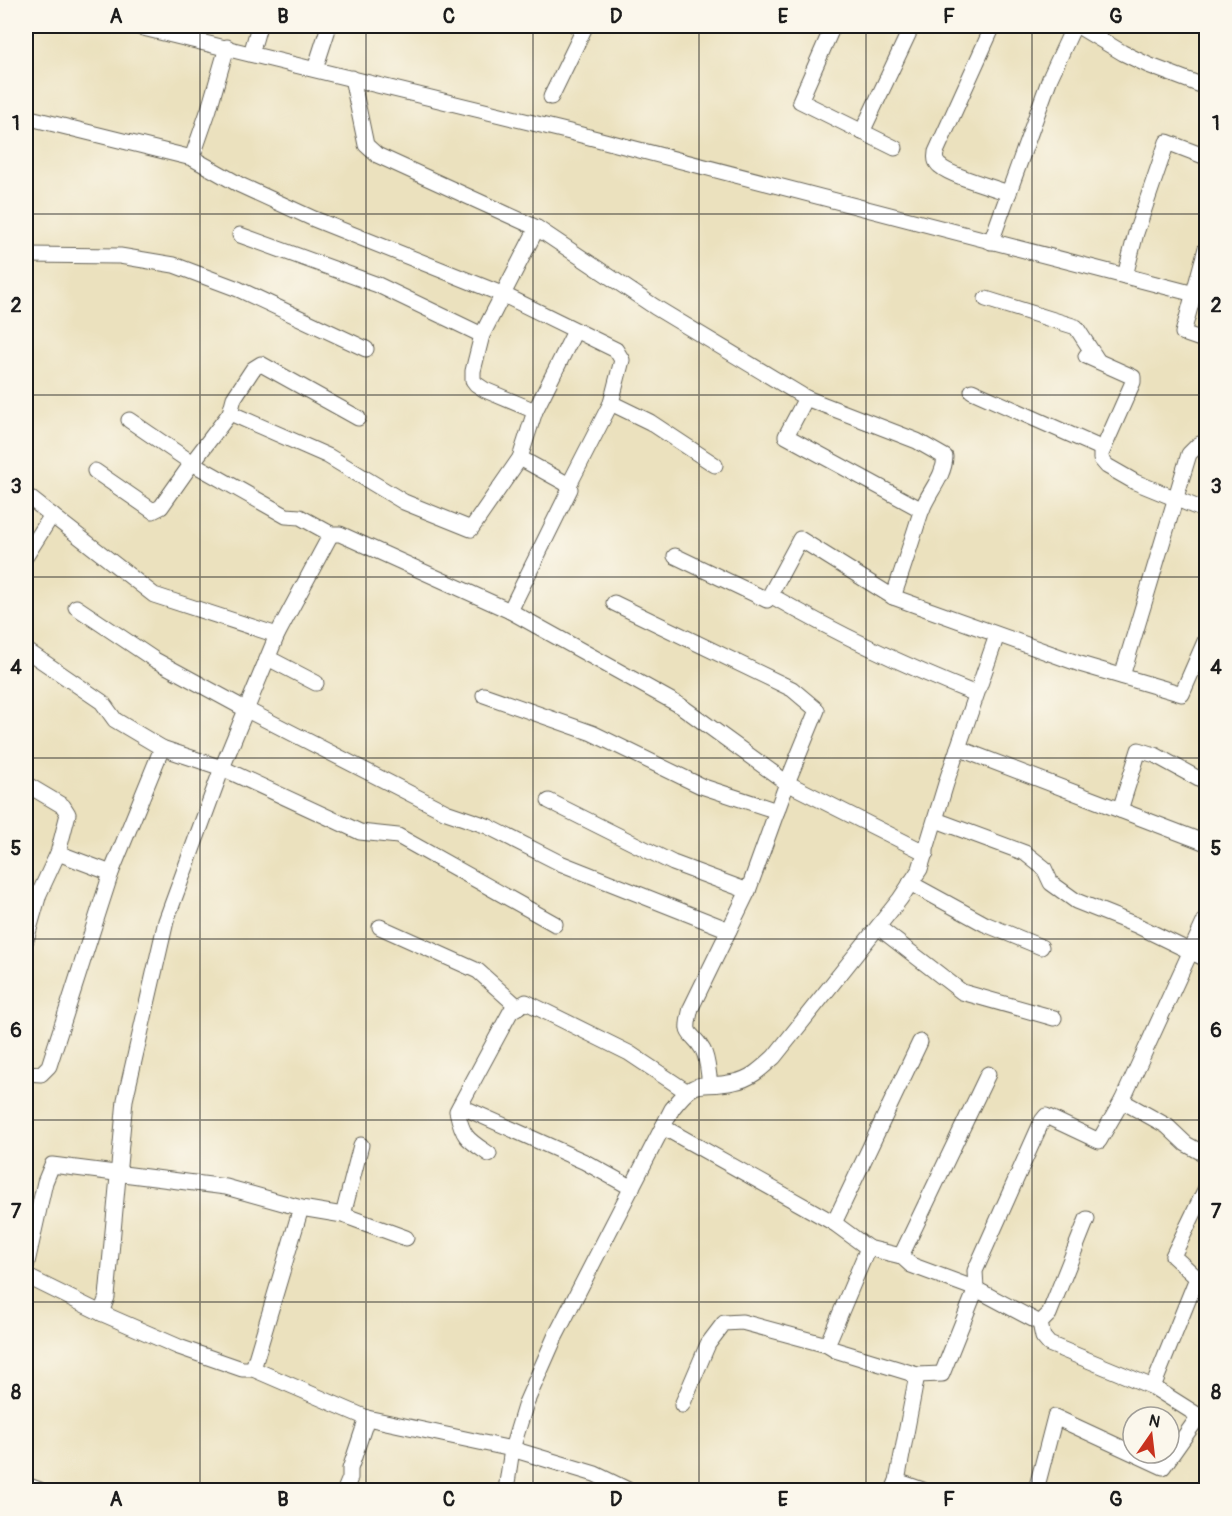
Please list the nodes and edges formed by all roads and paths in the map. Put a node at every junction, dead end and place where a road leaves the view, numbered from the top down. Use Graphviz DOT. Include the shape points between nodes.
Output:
graph roads {
  1 [pos="135,26"];
  2 [pos="259,26"];
  3 [pos="329,26"];
  4 [pos="833,26"];
  5 [pos="912,26"];
  6 [pos="993,26"];
  7 [pos="582,27"];
  8 [pos="1082,27"];
  9 [pos="226,47"];
  10 [pos="251,54"];
  11 [pos="315,69"];
  12 [pos="352,78"];
  13 [pos="1206,87"];
  14 [pos="551,97"];
  15 [pos="26,117"];
  16 [pos="862,132"];
  17 [pos="895,148"];
  18 [pos="192,158"];
  19 [pos="1206,158"];
  20 [pos="1009,193"];
  21 [pos="537,228"];
  22 [pos="240,235"];
  23 [pos="992,242"];
  24 [pos="1206,248"];
  25 [pos="26,255"];
  26 [pos="1125,276"];
  27 [pos="504,295"];
  28 [pos="1199,296"];
  29 [pos="986,299"];
  30 [pos="575,331"];
  31 [pos="482,335"];
  32 [pos="1206,341"];
  33 [pos="366,349"];
  34 [pos="972,391"];
  35 [pos="806,398"];
  36 [pos="611,403"];
  37 [pos="535,411"];
  38 [pos="230,413"];
  39 [pos="358,418"];
  40 [pos="129,420"];
  41 [pos="1206,441"];
  42 [pos="1103,449"];
  43 [pos="520,458"];
  44 [pos="192,462"];
  45 [pos="715,465"];
  46 [pos="95,471"];
  47 [pos="569,485"];
  48 [pos="26,495"];
  49 [pos="1176,498"];
  50 [pos="922,510"];
  51 [pos="1206,511"];
  52 [pos="52,515"];
  53 [pos="331,534"];
  54 [pos="26,556"];
  55 [pos="675,556"];
  56 [pos="770,595"];
  57 [pos="893,597"];
  58 [pos="614,603"];
  59 [pos="76,606"];
  60 [pos="510,611"];
  61 [pos="277,635"];
  62 [pos="997,635"];
  63 [pos="1206,639"];
  64 [pos="26,650"];
  65 [pos="268,658"];
  66 [pos="1122,676"];
  67 [pos="316,683"];
  68 [pos="976,694"];
  69 [pos="484,695"];
  70 [pos="247,710"];
  71 [pos="162,748"];
  72 [pos="958,748"];
  73 [pos="222,768"];
  74 [pos="787,783"];
  75 [pos="1206,783"];
  76 [pos="26,784"];
  77 [pos="549,801"];
  78 [pos="1119,810"];
  79 [pos="777,812"];
  80 [pos="936,820"];
  81 [pos="1206,843"];
  82 [pos="58,853"];
  83 [pos="926,853"];
  84 [pos="111,873"];
  85 [pos="910,883"];
  86 [pos="32,891"];
  87 [pos="748,891"];
  88 [pos="1206,918"];
  89 [pos="555,924"];
  90 [pos="380,927"];
  91 [pos="878,927"];
  92 [pos="729,930"];
  93 [pos="26,940"];
  94 [pos="1041,947"];
  95 [pos="1191,952"];
  96 [pos="1206,959"];
  97 [pos="518,1007"];
  98 [pos="1054,1018"];
  99 [pos="920,1042"];
  100 [pos="26,1074"];
  101 [pos="988,1074"];
  102 [pos="710,1083"];
  103 [pos="686,1091"];
  104 [pos="1122,1101"];
  105 [pos="460,1106"];
  106 [pos="663,1127"];
  107 [pos="361,1145"];
  108 [pos="489,1154"];
  109 [pos="1206,1155"];
  110 [pos="118,1172"];
  111 [pos="632,1188"];
  112 [pos="1206,1188"];
  113 [pos="301,1208"];
  114 [pos="343,1215"];
  115 [pos="1088,1219"];
  116 [pos="834,1222"];
  117 [pos="406,1238"];
  118 [pos="868,1248"];
  119 [pos="901,1256"];
  120 [pos="26,1267"];
  121 [pos="26,1276"];
  122 [pos="976,1289"];
  123 [pos="101,1313"];
  124 [pos="1041,1323"];
  125 [pos="827,1345"];
  126 [pos="253,1369"];
  127 [pos="917,1374"];
  128 [pos="1153,1387"];
  129 [pos="682,1404"];
  130 [pos="1203,1416"];
  131 [pos="367,1418"];
  132 [pos="512,1449"];
  133 [pos="26,1485"];
  134 [pos="895,1486"];
  135 [pos="40,1491"];
  136 [pos="345,1491"];
  137 [pos="506,1491"];
  138 [pos="628,1491"];
  139 [pos="923,1491"];
  140 [pos="1036,1491"];
  1 -- 9 [label="street"];
  2 -- 10 [label="street"];
  3 -- 11 [label="street"];
  4 -- 16 [label="street" via="800,101"];
  5 -- 16 [label="street"];
  6 -- 20 [label="street" via="935,159 949,171"];
  7 -- 14 [label="street"];
  8 -- 13 [label="street" via="1123,53"];
  8 -- 20 [label="street" via="1050,78"];
  9 -- 10 [label="street"];
  9 -- 18 [label="street"];
  10 -- 11 [label="street"];
  11 -- 12 [label="street"];
  12 -- 21 [label="street" via="366,145 377,155"];
  12 -- 23 [label="street"];
  15 -- 18 [label="street"];
  16 -- 17 [label="street"];
  18 -- 27 [label="street" via="314,219"];
  19 -- 26 [label="street" via="1167,142"];
  20 -- 23 [label="street"];
  21 -- 27 [label="street"];
  21 -- 35 [label="street" via="655,307"];
  22 -- 31 [label="street" via="378,285"];
  23 -- 26 [label="street"];
  24 -- 28 [label="street"];
  25 -- 33 [label="street" via="120,256 174,265 238,289"];
  26 -- 28 [label="street"];
  27 -- 30 [label="street"];
  27 -- 31 [label="street"];
  28 -- 32 [label="street" via="1183,333"];
  29 -- 42 [label="street" via="1076,327 1092,359 1133,377"];
  30 -- 36 [label="street" via="616,350 622,360"];
  30 -- 37 [label="street"];
  31 -- 37 [label="street" via="473,380 485,390"];
  34 -- 42 [label="street"];
  35 -- 50 [label="street" via="786,436"];
  35 -- 50 [label="street" via="917,441 945,457 945,468"];
  36 -- 45 [label="street" via="651,422"];
  36 -- 47 [label="street"];
  37 -- 43 [label="street"];
  38 -- 39 [label="street" via="234,398 253,369 261,364"];
  38 -- 43 [label="street" via="328,456 404,502 471,529"];
  38 -- 44 [label="street"];
  40 -- 44 [label="street"];
  41 -- 49 [label="street" via="1189,454"];
  42 -- 49 [label="street" via="1101,459 1107,466"];
  43 -- 47 [label="street"];
  44 -- 46 [label="street" via="161,507 153,512"];
  44 -- 53 [label="street" via="286,516 300,517"];
  47 -- 60 [label="street"];
  48 -- 52 [label="street"];
  49 -- 51 [label="street"];
  49 -- 66 [label="street"];
  50 -- 57 [label="street"];
  52 -- 54 [label="street"];
  52 -- 61 [label="street" via="154,595"];
  53 -- 60 [label="street" via="340,534"];
  53 -- 61 [label="street"];
  55 -- 56 [label="street" via="767,600"];
  56 -- 57 [label="street" via="800,539"];
  56 -- 68 [label="street" via="826,627"];
  57 -- 62 [label="street"];
  58 -- 74 [label="street" via="792,689 817,710"];
  59 -- 70 [label="street" via="155,660"];
  60 -- 74 [label="street" via="681,706"];
  61 -- 65 [label="street"];
  62 -- 66 [label="street"];
  62 -- 68 [label="street"];
  63 -- 66 [label="street" via="1182,694"];
  64 -- 71 [label="street" via="102,702 115,720"];
  65 -- 67 [label="street"];
  65 -- 70 [label="street"];
  68 -- 72 [label="street"];
  69 -- 79 [label="street" via="592,733 701,786"];
  70 -- 73 [label="street"];
  70 -- 92 [label="street" via="446,812 487,826 560,863"];
  71 -- 73 [label="street"];
  71 -- 84 [label="street"];
  72 -- 78 [label="street"];
  72 -- 80 [label="street"];
  73 -- 89 [label="street" via="360,832 398,836"];
  73 -- 110 [label="street" via="166,921 125,1100"];
  74 -- 79 [label="street"];
  74 -- 83 [label="street"];
  75 -- 78 [label="street" via="1139,750"];
  76 -- 82 [label="street" via="63,806 68,814"];
  77 -- 87 [label="street" via="673,862"];
  78 -- 81 [label="street"];
  79 -- 87 [label="street"];
  80 -- 83 [label="street"];
  80 -- 95 [label="street" via="1025,852 1044,868 1051,883 1076,901"];
  82 -- 84 [label="street"];
  82 -- 86 [label="street"];
  83 -- 85 [label="street"];
  84 -- 100 [label="street" via="49,1066 41,1074"];
  85 -- 91 [label="street"];
  85 -- 94 [label="street" via="985,924"];
  86 -- 93 [label="street"];
  87 -- 92 [label="street"];
  88 -- 95 [label="street"];
  90 -- 97 [label="street" via="478,971"];
  91 -- 98 [label="street" via="962,992"];
  91 -- 102 [label="street" via="774,1057 755,1074 734,1082"];
  92 -- 102 [label="street" via="687,1024 690,1037 704,1052"];
  95 -- 96 [label="street"];
  95 -- 104 [label="street"];
  97 -- 103 [label="street" via="526,1002 629,1053"];
  97 -- 105 [label="street" via="511,1011"];
  99 -- 116 [label="street"];
  101 -- 119 [label="street"];
  102 -- 103 [label="street"];
  103 -- 106 [label="street"];
  104 -- 109 [label="street" via="1167,1126 1186,1144"];
  104 -- 122 [label="street" via="1099,1141 1047,1116 1042,1121 975,1271"];
  105 -- 108 [label="street" via="457,1111 461,1130"];
  105 -- 111 [label="street" via="585,1162"];
  106 -- 111 [label="street"];
  106 -- 116 [label="street"];
  107 -- 114 [label="street"];
  110 -- 113 [label="street" via="226,1187"];
  110 -- 120 [label="street" via="52,1165"];
  110 -- 123 [label="street" via="107,1297"];
  111 -- 132 [label="street" via="555,1337 526,1403"];
  112 -- 128 [label="street" via="1173,1256 1197,1278"];
  113 -- 114 [label="street"];
  113 -- 126 [label="street"];
  114 -- 117 [label="street"];
  115 -- 124 [label="street" via="1049,1314"];
  116 -- 118 [label="street"];
  118 -- 119 [label="street"];
  118 -- 125 [label="street"];
  119 -- 122 [label="street" via="911,1265"];
  121 -- 123 [label="street"];
  122 -- 124 [label="street"];
  122 -- 127 [label="street" via="942,1374"];
  123 -- 126 [label="street" via="179,1347 242,1369"];
  124 -- 128 [label="street" via="1043,1337 1049,1344"];
  125 -- 127 [label="street"];
  125 -- 129 [label="street" via="742,1322 723,1323 708,1344"];
  126 -- 131 [label="street"];
  127 -- 134 [label="street"];
  128 -- 130 [label="street"];
  130 -- 140 [label="street" via="1163,1467 1054,1417"];
  131 -- 132 [label="street"];
  131 -- 136 [label="street"];
  132 -- 137 [label="street"];
  132 -- 138 [label="street" via="595,1474"];
  133 -- 135 [label="street"];
  134 -- 139 [label="street"];
}
